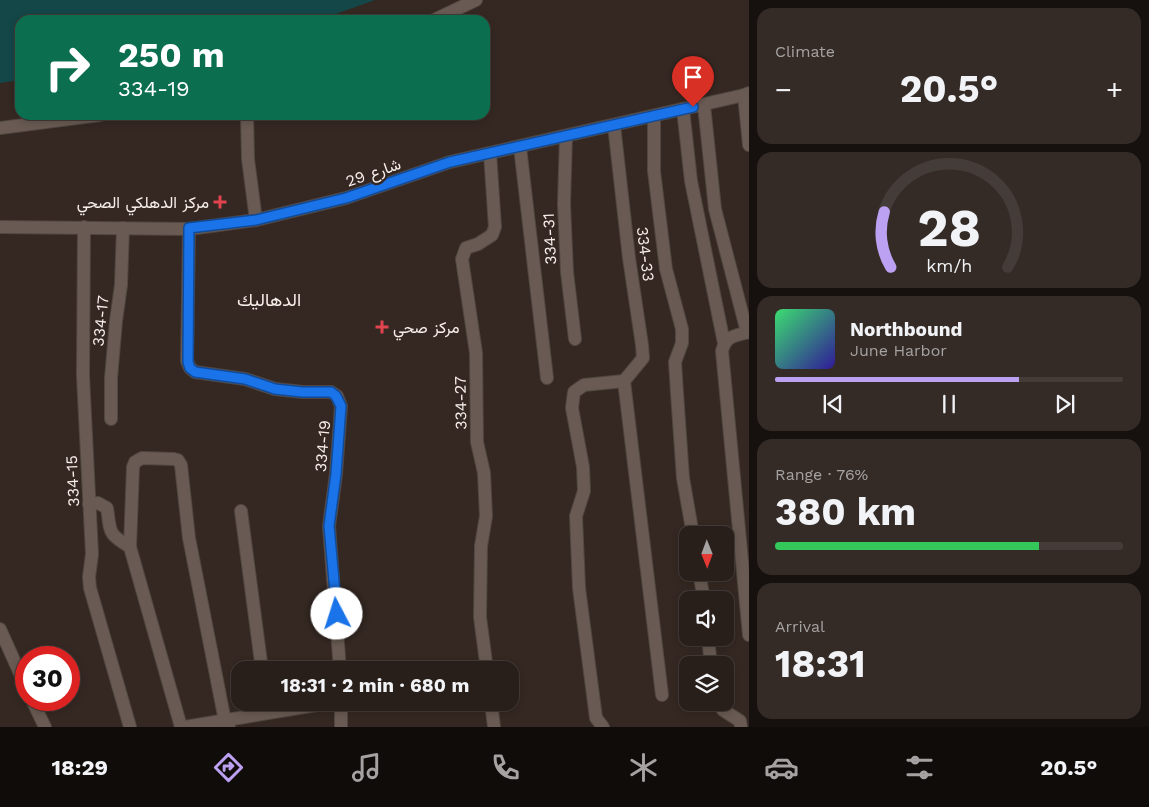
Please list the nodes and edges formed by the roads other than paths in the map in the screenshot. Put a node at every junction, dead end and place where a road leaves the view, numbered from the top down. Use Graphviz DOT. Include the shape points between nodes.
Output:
graph roads {
  1 [pos="476,0"];
  2 [pos="444,15"];
  3 [pos="747,94"];
  4 [pos="704,105"];
  5 [pos="683,110"];
  6 [pos="654,116"];
  7 [pos="62,120"];
  8 [pos="246,120"];
  9 [pos="614,125"];
  10 [pos="0,128"];
  11 [pos="566,136"];
  12 [pos="749,145"];
  13 [pos="520,147"];
  14 [pos="490,153"];
  15 [pos="256,220"];
  16 [pos="0,227"];
  17 [pos="84,227"];
  18 [pos="123,228"];
  19 [pos="189,228"];
  20 [pos="748,332"];
  21 [pos="575,339"];
  22 [pos="724,342"];
  23 [pos="547,378"];
  24 [pos="624,381"];
  25 [pos="111,419"];
  26 [pos="89,504"];
  27 [pos="241,511"];
  28 [pos="691,526"];
  29 [pos="130,547"];
  30 [pos="0,629"];
  31 [pos="749,635"];
  32 [pos="261,661"];
  33 [pos="339,661"];
  34 [pos="486,661"];
  35 [pos="15,663"];
  36 [pos="662,695"];
  37 [pos="37,711"];
  38 [pos="259,711"];
  39 [pos="341,711"];
  40 [pos="492,711"];
  41 [pos="727,711"];
  42 [pos="227,724"];
  43 [pos="45,727"];
  44 [pos="130,727"];
  45 [pos="181,727"];
  46 [pos="185,727"];
  47 [pos="341,727"];
  48 [pos="494,727"];
  49 [pos="603,727"];
  50 [pos="741,727"];
  1 -- 2 [label="street"];
  3 -- 4 [label="street, شارع 29"];
  3 -- 12 [label="street"];
  4 -- 5 [label="street, شارع 29"];
  4 -- 20 [label="street" via="715,209"];
  5 -- 6 [label="street, شارع 29"];
  5 -- 22 [label="street" via="691,181"];
  6 -- 9 [label="street, شارع 29"];
  6 -- 28 [label="street" via="654,171 666,269 682,329 682,343 675,362 683,478"];
  7 -- 10 [label="street"];
  8 -- 15 [label="street"];
  9 -- 11 [label="street, شارع 29"];
  9 -- 24 [label="street, 334-33" via="643,358"];
  11 -- 13 [label="street, شارع 29"];
  11 -- 21 [label="street, 334-31" via="567,272"];
  13 -- 14 [label="street, شارع 29"];
  13 -- 23 [label="street"];
  14 -- 15 [label="street, شارع 29" via="450,162 346,198"];
  14 -- 34 [label="street, 334-27" via="492,235 466,248 462,260 476,353 477,442 484,473 486,516 481,546 480,617"];
  15 -- 19 [label="street, شارع 29"];
  16 -- 17 [label="street, شارع 29"];
  17 -- 18 [label="street, شارع 29"];
  17 -- 26 [label="street, 334-15" via="83,376"];
  18 -- 19 [label="street, شارع 29"];
  18 -- 25 [label="street, 334-17"];
  19 -- 33 [label="street, 334-19" via="187,329 190,368 195,372 245,379 275,389 331,392 341,406 329,526"];
  20 -- 22 [label="street"];
  22 -- 31 [label="street" via="722,351"];
  24 -- 36 [label="street"];
  24 -- 49 [label="street" via="584,385 574,392 572,408 584,491 576,516 579,588 596,718"];
  26 -- 29 [label="street" via="98,503 107,508 109,530"];
  26 -- 44 [label="street, 334-15" via="90,588"];
  27 -- 32 [label="street"];
  29 -- 42 [label="street" via="135,462 142,458 178,460 189,538"];
  29 -- 45 [label="street"];
  30 -- 35 [label="street"];
  37 -- 43 [label="street"];
  38 -- 42 [label="street"];
  39 -- 47 [label="street"];
  40 -- 48 [label="street"];
  41 -- 50 [label="street" via="740,721"];
  42 -- 46 [label="street"];
}
